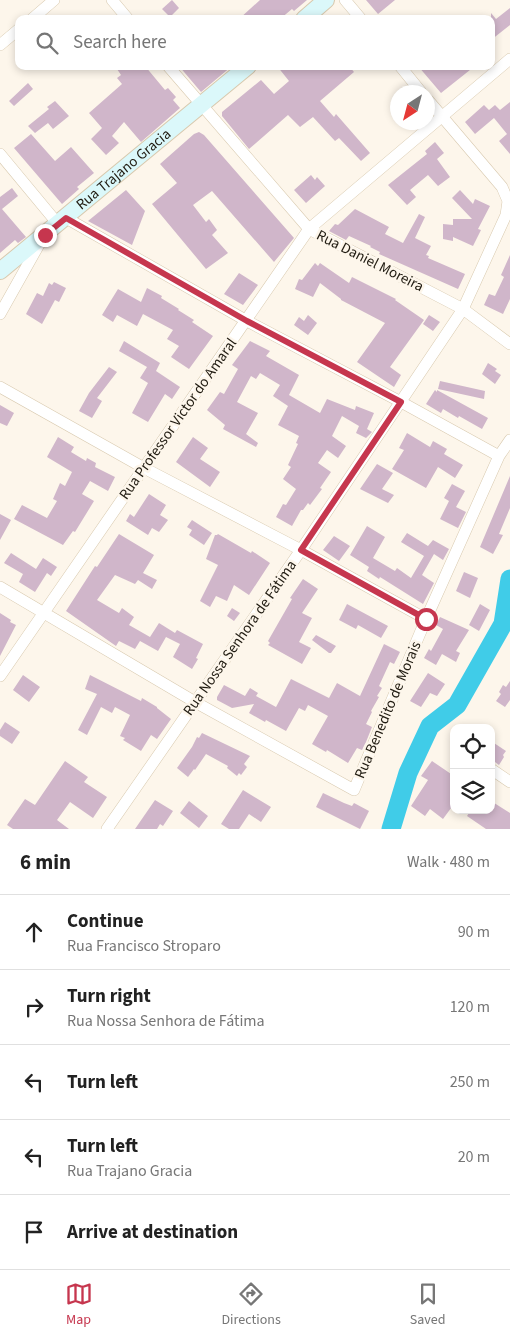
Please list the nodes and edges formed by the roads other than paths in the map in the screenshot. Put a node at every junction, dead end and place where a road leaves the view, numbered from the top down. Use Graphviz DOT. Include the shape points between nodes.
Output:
graph roads {
  1 [pos="54,0"];
  2 [pos="112,0"];
  3 [pos="326,0"];
  4 [pos="345,0"];
  5 [pos="37,15"];
  6 [pos="125,15"];
  7 [pos="309,15"];
  8 [pos="358,15"];
  9 [pos="15,32"];
  10 [pos="0,45"];
  11 [pos="510,59"];
  12 [pos="171,70"];
  13 [pos="243,70"];
  14 [pos="403,70"];
  15 [pos="415,85"];
  16 [pos="201,106"];
  17 [pos="435,109"];
  18 [pos="441,117"];
  19 [pos="0,154"];
  20 [pos="62,221"];
  21 [pos="309,229"];
  22 [pos="45,235"];
  23 [pos="0,272"];
  24 [pos="463,309"];
  25 [pos="0,314"];
  26 [pos="247,321"];
  27 [pos="510,344"];
  28 [pos="0,387"];
  29 [pos="401,402"];
  30 [pos="510,440"];
  31 [pos="499,456"];
  32 [pos="144,468"];
  33 [pos="301,550"];
  34 [pos="0,587"];
  35 [pos="44,612"];
  36 [pos="426,619"];
  37 [pos="0,676"];
  38 [pos="195,702"];
  39 [pos="495,772"];
  40 [pos="510,782"];
  41 [pos="107,829"];
  1 -- 5 [label="street"];
  2 -- 6 [label="street"];
  3 -- 7 [label="main road"];
  4 -- 8 [label="street"];
  9 -- 10 [label="street"];
  11 -- 18 [label="street, Rua Professor Victor do Amaral"];
  12 -- 16 [label="street, Rua Daniel Moreira"];
  13 -- 16 [label="main road, Rua Trajano Gracia"];
  14 -- 15 [label="street"];
  16 -- 20 [label="main road, Rua Trajano Gracia"];
  16 -- 21 [label="street, Rua Daniel Moreira"];
  17 -- 18 [label="street, Rua Nossa Senhora de Fátima"];
  18 -- 21 [label="street, Rua Professor Victor do Amaral"];
  18 -- 24 [label="street, Rua Nossa Senhora de Fátima" via="502,187 508,201 506,215"];
  19 -- 20 [label="street"];
  20 -- 22 [label="main road, Rua Trajano Gracia"];
  20 -- 26 [label="street"];
  21 -- 24 [label="street, Rua Daniel Moreira"];
  21 -- 26 [label="street, Rua Professor Victor do Amaral"];
  22 -- 23 [label="main road, Rua Trajano Gracia"];
  22 -- 25 [label="street"];
  24 -- 27 [label="street, Rua Daniel Moreira"];
  24 -- 29 [label="street, Rua Nossa Senhora de Fátima"];
  26 -- 29 [label="street"];
  26 -- 32 [label="street, Rua Professor Victor do Amaral"];
  28 -- 32 [label="street"];
  29 -- 31 [label="street"];
  29 -- 33 [label="street, Rua Nossa Senhora de Fátima"];
  30 -- 31 [label="street, Rua Benedito de Morais"];
  31 -- 36 [label="street, Rua Benedito de Morais"];
  32 -- 33 [label="street"];
  32 -- 35 [label="street, Rua Professor Victor do Amaral"];
  33 -- 36 [label="street"];
  33 -- 38 [label="street, Rua Nossa Senhora de Fátima"];
  34 -- 35 [label="street"];
  35 -- 37 [label="street, Rua Professor Victor do Amaral"];
  35 -- 38 [label="street"];
  36 -- 38 [label="street, Rua Benedito de Morais" via="354,790"];
  38 -- 41 [label="street, Rua Nossa Senhora de Fátima"];
  39 -- 40 [label="street"];
}
